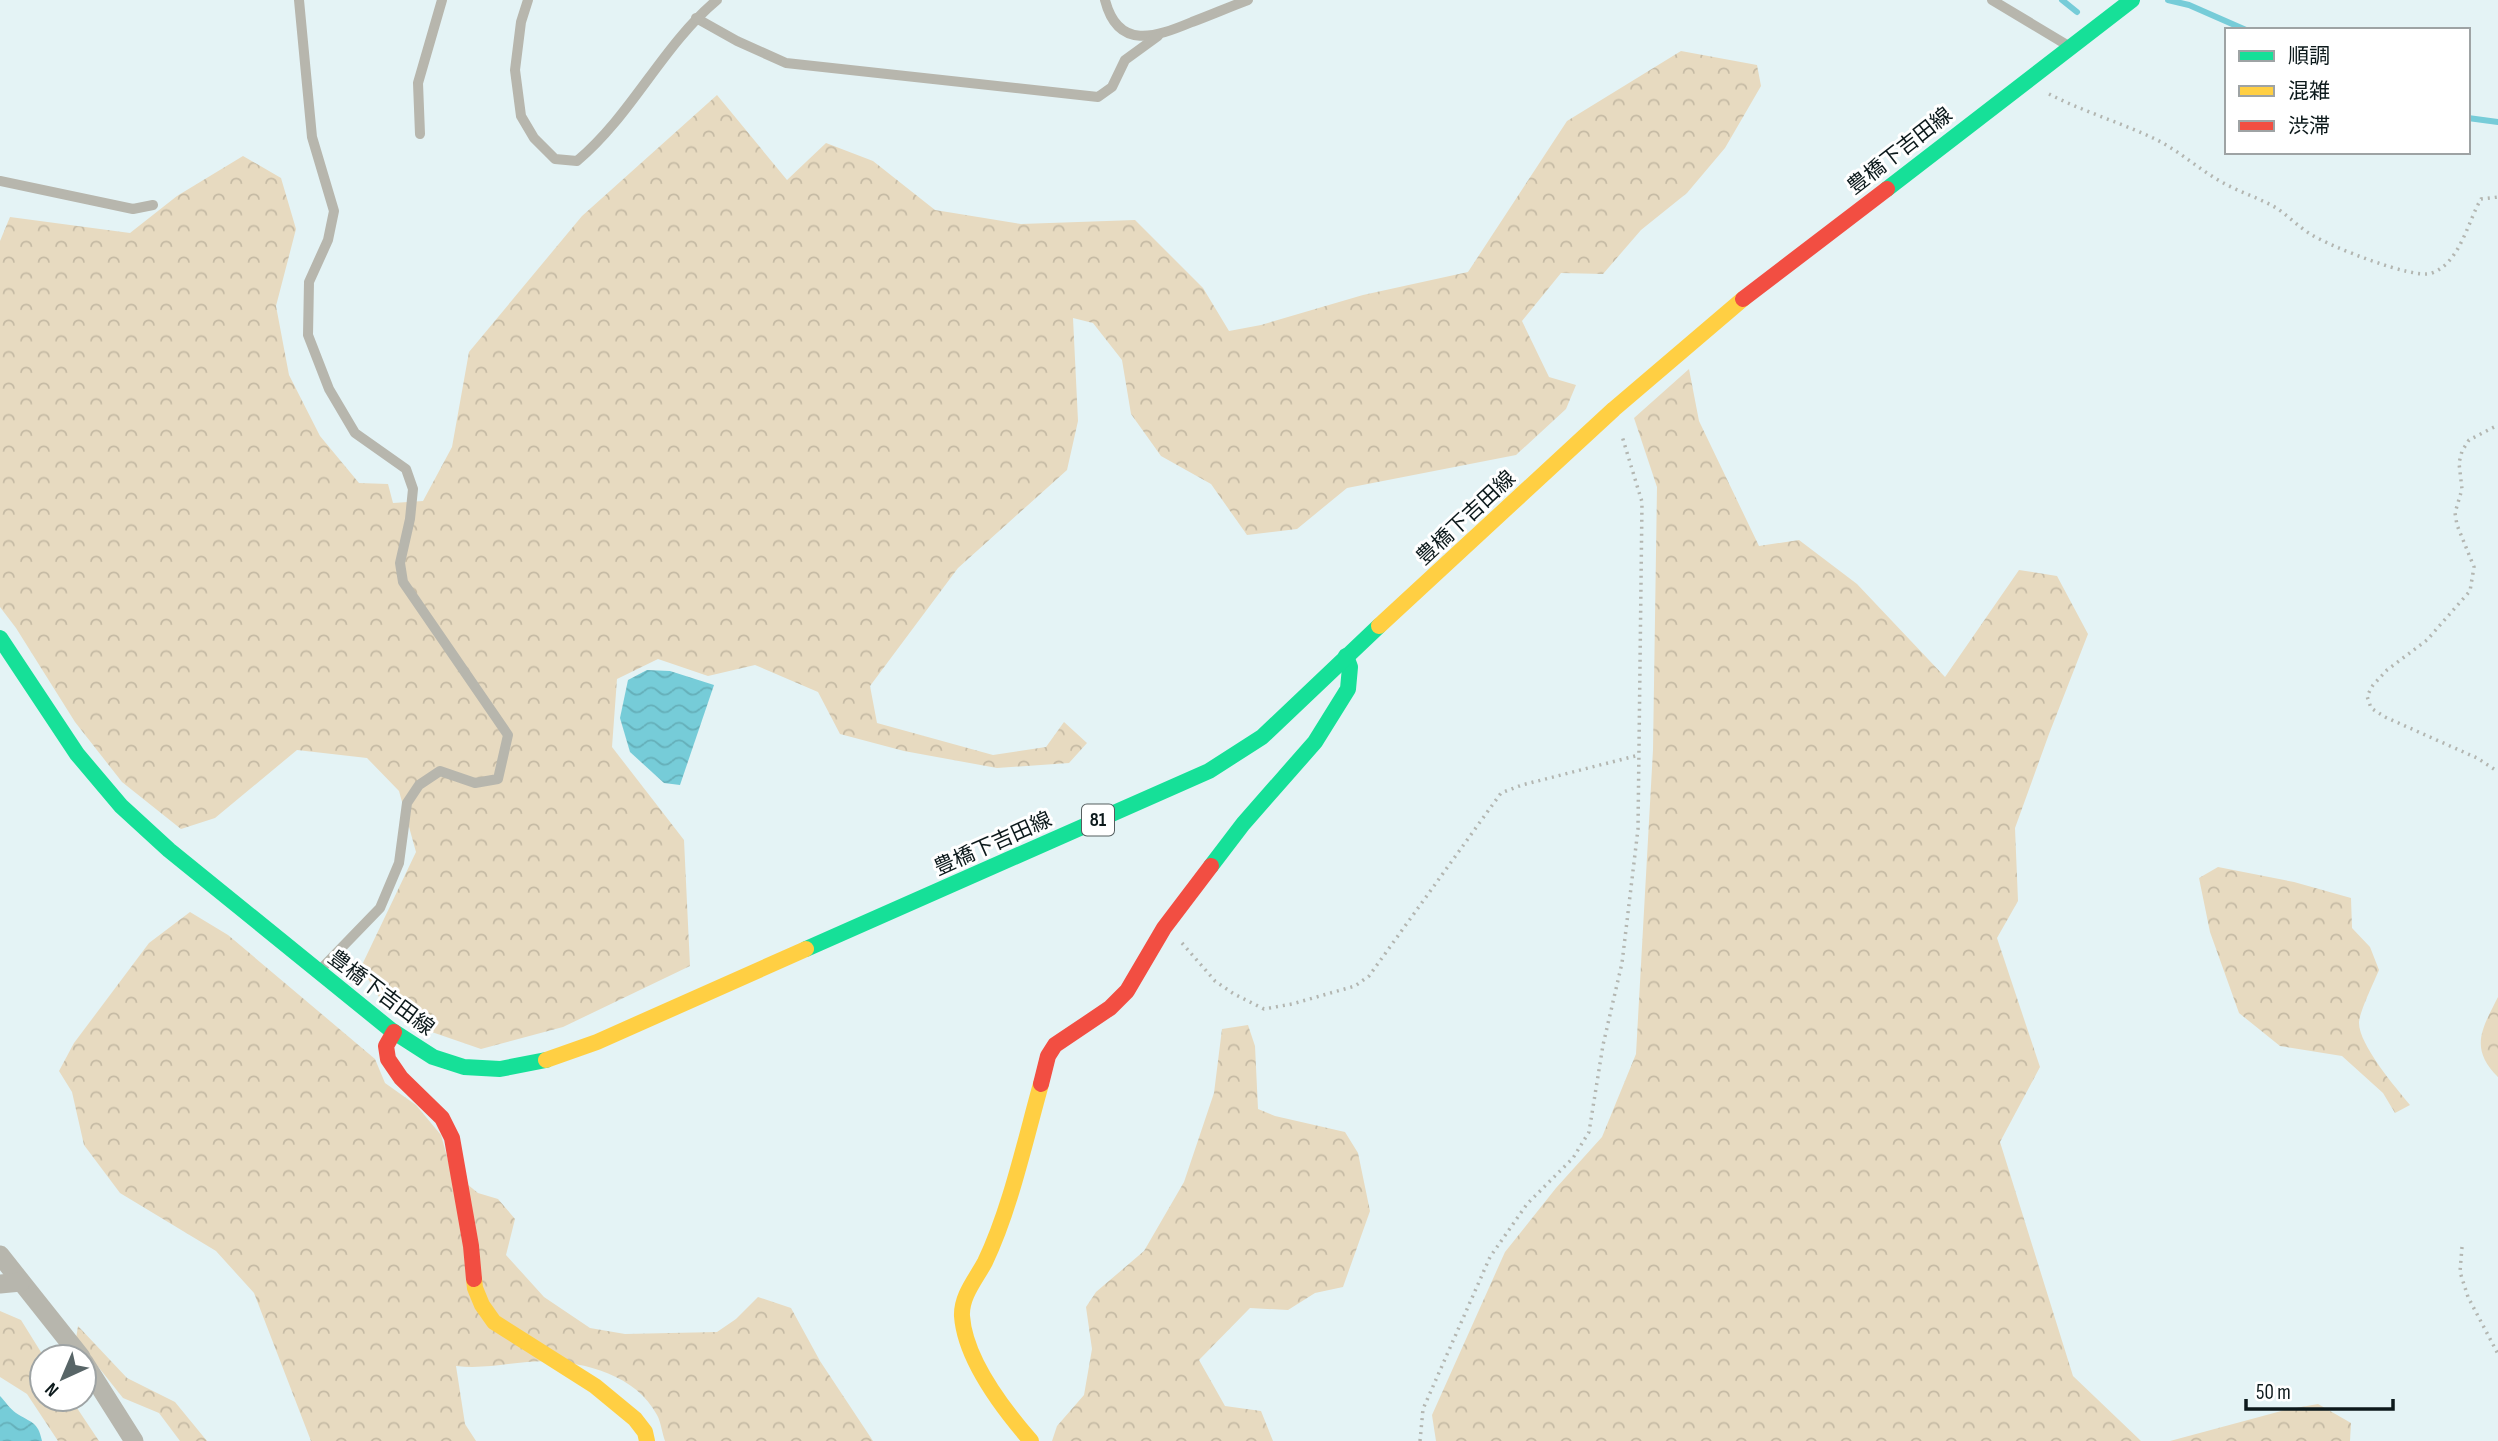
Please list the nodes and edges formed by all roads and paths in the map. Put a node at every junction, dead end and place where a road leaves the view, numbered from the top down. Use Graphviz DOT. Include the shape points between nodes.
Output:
graph roads {
  1 [pos="299,0"];
  2 [pos="442,0"];
  3 [pos="528,0"];
  4 [pos="718,0"];
  5 [pos="1105,0"];
  6 [pos="1248,0"];
  7 [pos="1992,0"];
  8 [pos="2132,0"];
  9 [pos="696,18"];
  10 [pos="1158,36"];
  11 [pos="2071,47"];
  12 [pos="2027,80"];
  13 [pos="420,134"];
  14 [pos="0,181"];
  15 [pos="2498,197"];
  16 [pos="153,205"];
  17 [pos="1614,409"];
  18 [pos="2498,425"];
  19 [pos="0,638"];
  20 [pos="1346,656"];
  21 [pos="1639,755"];
  22 [pos="2494,769"];
  23 [pos="1164,928"];
  24 [pos="318,972"];
  25 [pos="394,1032"];
  26 [pos="2462,1247"];
  27 [pos="0,1255"];
  28 [pos="21,1282"];
  29 [pos="0,1284"];
  30 [pos="69,1343"];
  31 [pos="2498,1354"];
  32 [pos="98,1384"];
  33 [pos="134,1441"];
  34 [pos="647,1441"];
  35 [pos="1031,1441"];
  36 [pos="1420,1441"];
  1 -- 24 [label="lane" via="312,137 334,211 328,240 309,282 308,335 329,389 355,432 406,468 413,489 400,563 403,582 508,735 498,779 475,783 440,771 419,785 407,803 399,863 380,908"];
  2 -- 13 [label="lane" via="418,83"];
  3 -- 9 [label="lane" via="514,70 521,116 555,159 577,161 615,125"];
  4 -- 9 [label="lane"];
  5 -- 10 [label="lane" via="1109,15 1121,28 1139,37"];
  6 -- 10 [label="lane"];
  7 -- 11 [label="lane"];
  8 -- 11 [label="main road, 豊橋下吉田線 / 81"];
  9 -- 10 [label="lane" via="786,63 1098,97 1112,87 1125,60"];
  11 -- 12 [label="main road, 豊橋下吉田線 / 81"];
  12 -- 15 [label="path" via="2052,96 2178,151 2331,246 2416,274 2432,274 2444,266 2466,237 2482,200"];
  12 -- 17 [label="main road, 豊橋下吉田線 / 81" via="1746,297"];
  14 -- 16 [label="lane" via="132,209"];
  17 -- 20 [label="main road, 豊橋下吉田線 / 81"];
  17 -- 21 [label="path" via="1642,502"];
  18 -- 22 [label="path" via="2469,440 2459,463 2462,489 2455,513 2474,567 2470,592 2427,640 2387,670 2367,696 2371,708 2385,717"];
  19 -- 24 [label="main road, 豊橋下吉田線 / 81" via="106,790 146,830"];
  20 -- 23 [label="main road" via="1348,689 1315,742 1242,824"];
  20 -- 25 [label="main road, 豊橋下吉田線 / 81" via="1262,737 1209,771 597,1042 507,1070 463,1067 425,1053"];
  21 -- 23 [label="path" via="1502,793 1369,976 1355,986 1264,1009 1216,981"];
  21 -- 36 [label="path" via="1638,829 1622,962 1602,1045 1589,1132 1573,1158 1527,1204 1490,1257 1423,1409"];
  23 -- 35 [label="main road" via="1126,991 1110,1008 1055,1045 1048,1056 995,1234 961,1313 965,1335 995,1395"];
  24 -- 25 [label="main road, 豊橋下吉田線 / 81"];
  25 -- 34 [label="main road" via="386,1046 388,1059 442,1118 452,1138 475,1288 482,1305 494,1322 625,1410 645,1432"];
  26 -- 31 [label="path" via="2460,1272 2468,1297"];
  27 -- 28 [label="street"];
  28 -- 29 [label="street"];
  28 -- 30 [label="street"];
  32 -- 33 [label="street"];
}
